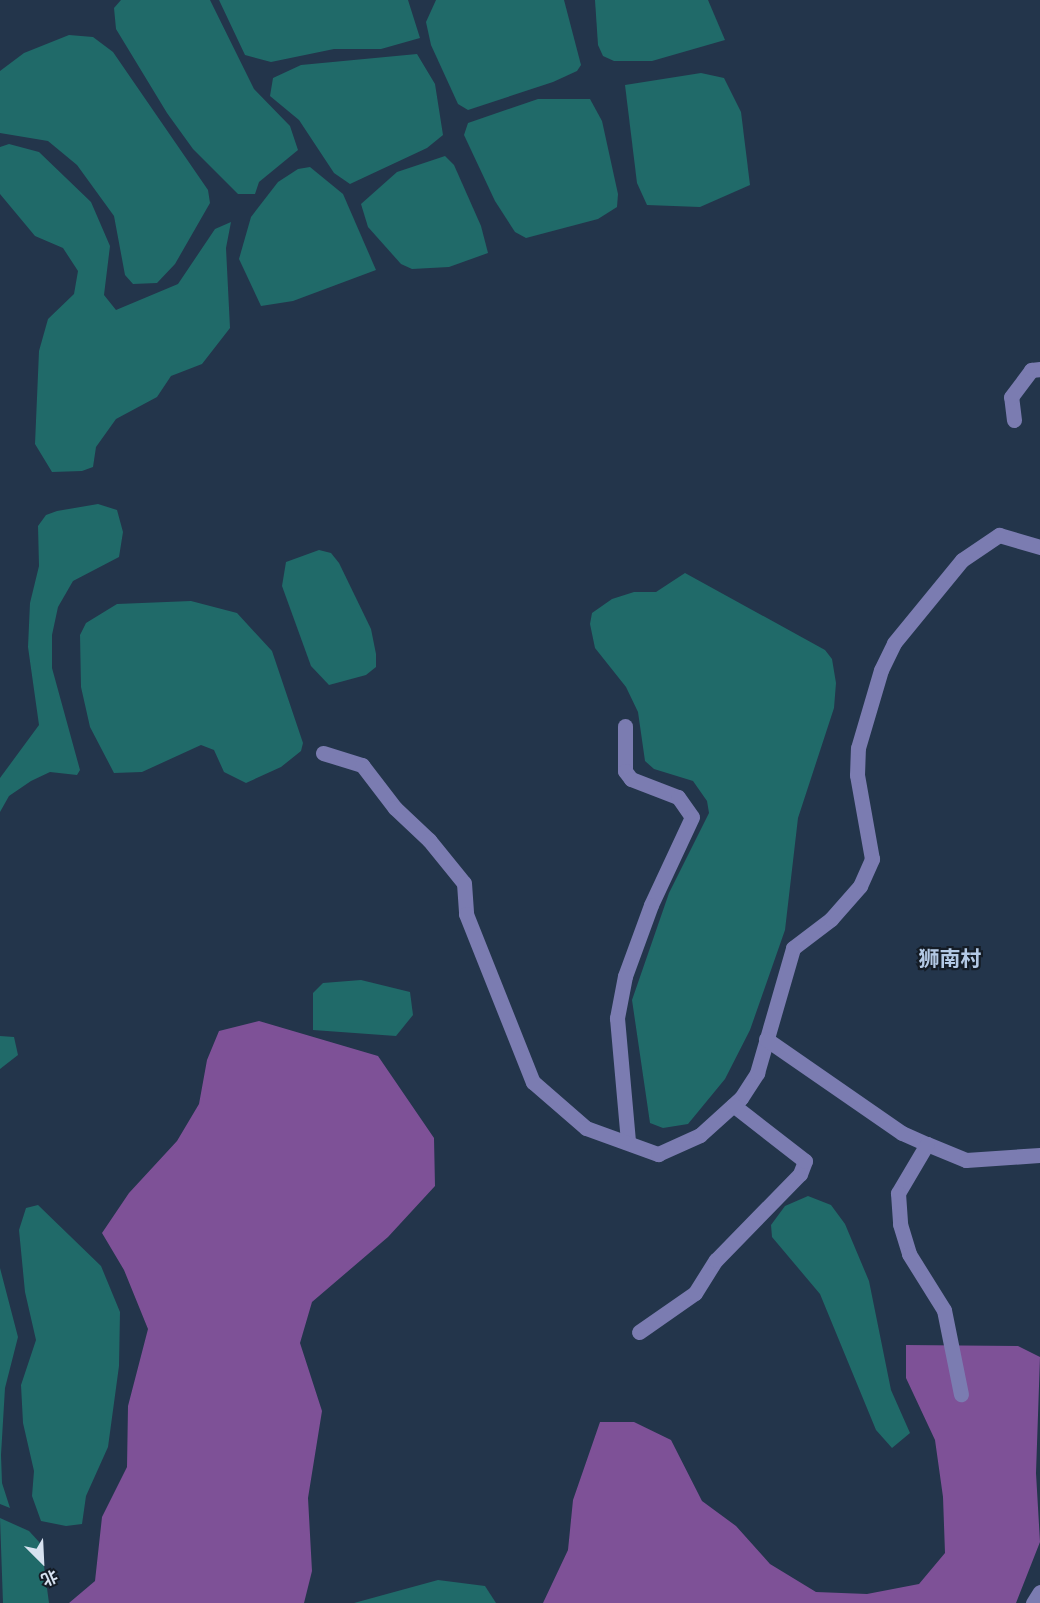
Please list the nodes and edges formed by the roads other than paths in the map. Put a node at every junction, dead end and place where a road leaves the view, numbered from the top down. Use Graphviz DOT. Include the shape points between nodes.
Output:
graph roads {
  1 [pos="1040,369"];
  2 [pos="1014,420"];
  3 [pos="1040,547"];
  4 [pos="625,726"];
  5 [pos="323,753"];
  6 [pos="766,1040"];
  7 [pos="734,1105"];
  8 [pos="628,1142"];
  9 [pos="927,1144"];
  10 [pos="1040,1155"];
  11 [pos="639,1332"];
  12 [pos="961,1394"];
  13 [pos="1040,1592"];
  14 [pos="1033,1603"];
  1 -- 2 [label="street" via="1031,370 1011,397"];
  3 -- 6 [label="street" via="999,535 962,560 894,643 881,670 858,748 857,775 872,859 860,886 831,919 793,948"];
  4 -- 8 [label="street" via="625,771 631,779 678,797 692,817 638,935 625,976 617,1018"];
  5 -- 8 [label="street" via="362,765 395,808 429,840 464,883 466,914 533,1082 586,1128"];
  6 -- 7 [label="street" via="757,1073"];
  6 -- 9 [label="street" via="902,1133"];
  7 -- 8 [label="street" via="700,1136 658,1154"];
  7 -- 11 [label="street" via="805,1161 800,1174 716,1260 695,1293"];
  9 -- 10 [label="street" via="966,1160"];
  9 -- 12 [label="street" via="898,1193 900,1224 909,1254 944,1310"];
  13 -- 14 [label="street"];
}
